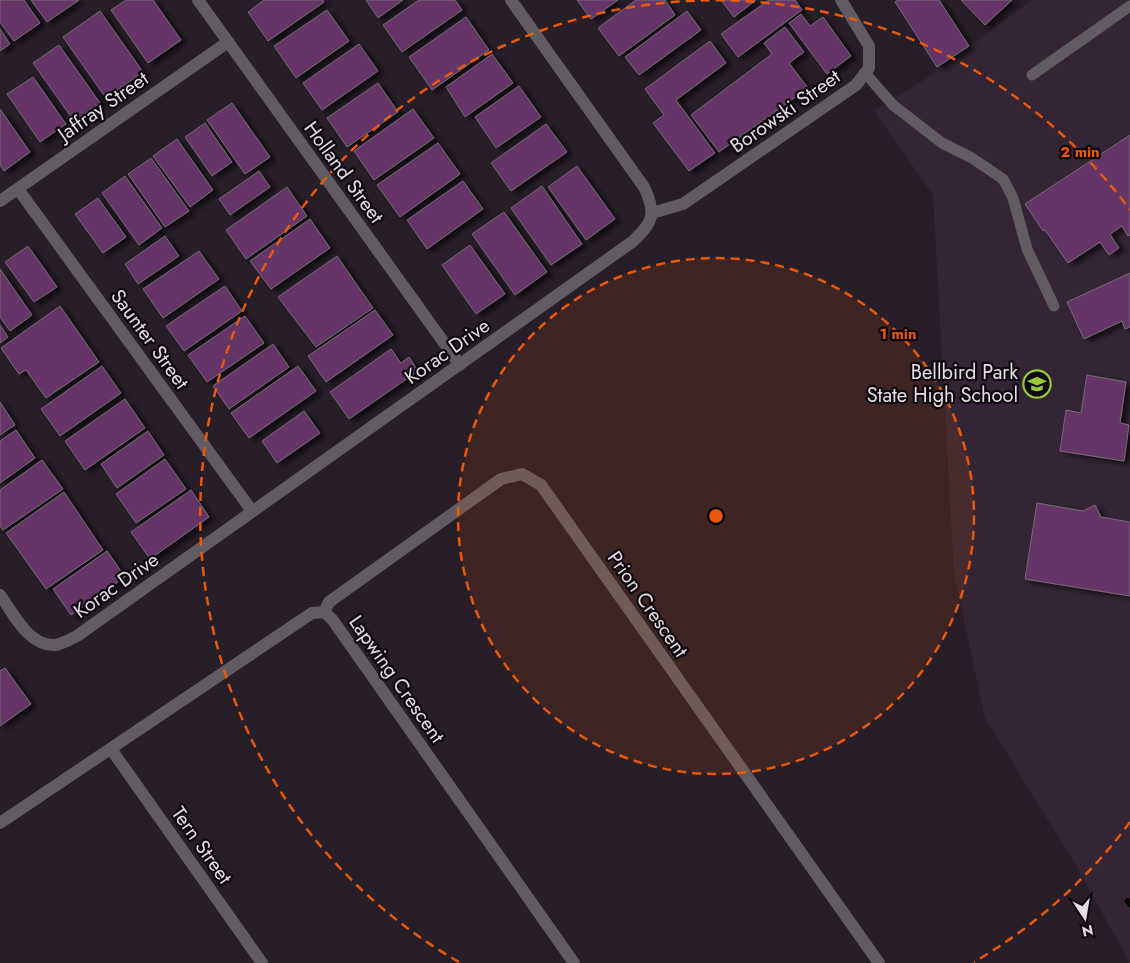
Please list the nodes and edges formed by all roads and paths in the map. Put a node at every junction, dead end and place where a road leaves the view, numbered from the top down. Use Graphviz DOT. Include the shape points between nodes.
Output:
graph roads {
  1 [pos="198,0"];
  2 [pos="511,0"];
  3 [pos="840,0"];
  4 [pos="1130,6"];
  5 [pos="228,42"];
  6 [pos="865,73"];
  7 [pos="1032,75"];
  8 [pos="18,189"];
  9 [pos="0,202"];
  10 [pos="652,213"];
  11 [pos="1054,306"];
  12 [pos="460,365"];
  13 [pos="252,511"];
  14 [pos="0,595"];
  15 [pos="324,612"];
  16 [pos="111,749"];
  17 [pos="0,823"];
  18 [pos="262,963"];
  19 [pos="574,963"];
  20 [pos="879,963"];
  1 -- 5 [label="street, Holland Street"];
  2 -- 10 [label="street" via="644,187 651,201"];
  3 -- 6 [label="street, Borowski Street" via="869,46 869,68"];
  4 -- 7 [label="lane"];
  5 -- 8 [label="street, Jaffray Street"];
  5 -- 12 [label="street, Holland Street"];
  6 -- 10 [label="street, Borowski Street" via="856,84 684,204"];
  6 -- 11 [label="lane" via="892,105 942,143 972,158 1002,179 1013,198 1027,249"];
  8 -- 9 [label="street, Jaffray Street"];
  8 -- 13 [label="street, Saunter Street"];
  10 -- 12 [label="street, Korac Drive" via="647,228 632,242"];
  12 -- 13 [label="street, Korac Drive"];
  13 -- 14 [label="street, Korac Drive" via="77,636 56,645 38,642"];
  15 -- 16 [label="street, Lapwing Crescent" via="312,613"];
  15 -- 19 [label="street, Lapwing Crescent"];
  15 -- 20 [label="street, Prion Crescent" via="329,602 501,478 522,474 541,485"];
  16 -- 17 [label="street, Lapwing Crescent"];
  16 -- 18 [label="street, Tern Street"];
}
